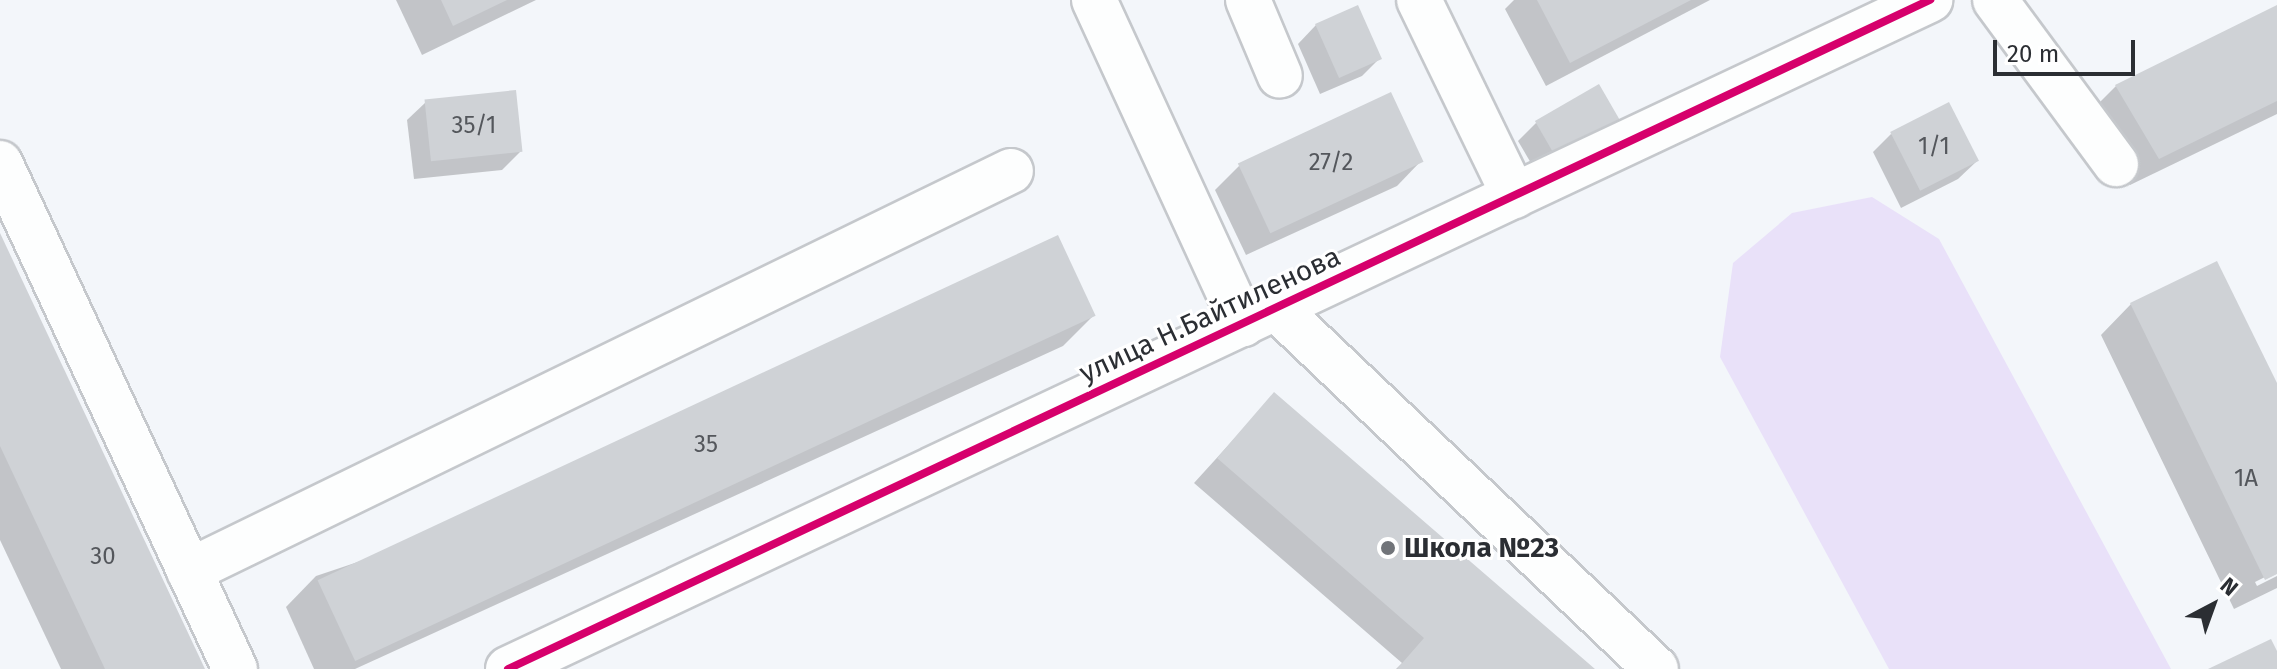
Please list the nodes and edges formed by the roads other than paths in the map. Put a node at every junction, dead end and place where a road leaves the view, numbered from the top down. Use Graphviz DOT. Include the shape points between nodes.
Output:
graph roads {
  1 [pos="1094,0"];
  2 [pos="1248,0"];
  3 [pos="1419,0"];
  4 [pos="1930,0"];
  5 [pos="1995,0"];
  6 [pos="1280,76"];
  7 [pos="0,163"];
  8 [pos="2116,164"];
  9 [pos="1011,171"];
  10 [pos="1514,196"];
  11 [pos="1259,316"];
  12 [pos="189,571"];
  13 [pos="235,669"];
  14 [pos="508,669"];
  15 [pos="1656,669"];
  1 -- 11 [label="street"];
  2 -- 6 [label="street"];
  3 -- 10 [label="street"];
  4 -- 10 [label="street, улица Н.Байтиленова"];
  5 -- 8 [label="street"];
  7 -- 12 [label="street"];
  9 -- 12 [label="street"];
  10 -- 11 [label="street, улица Н.Байтиленова"];
  11 -- 14 [label="street, улица Н.Байтиленова"];
  11 -- 15 [label="street"];
  12 -- 13 [label="street"];
}
